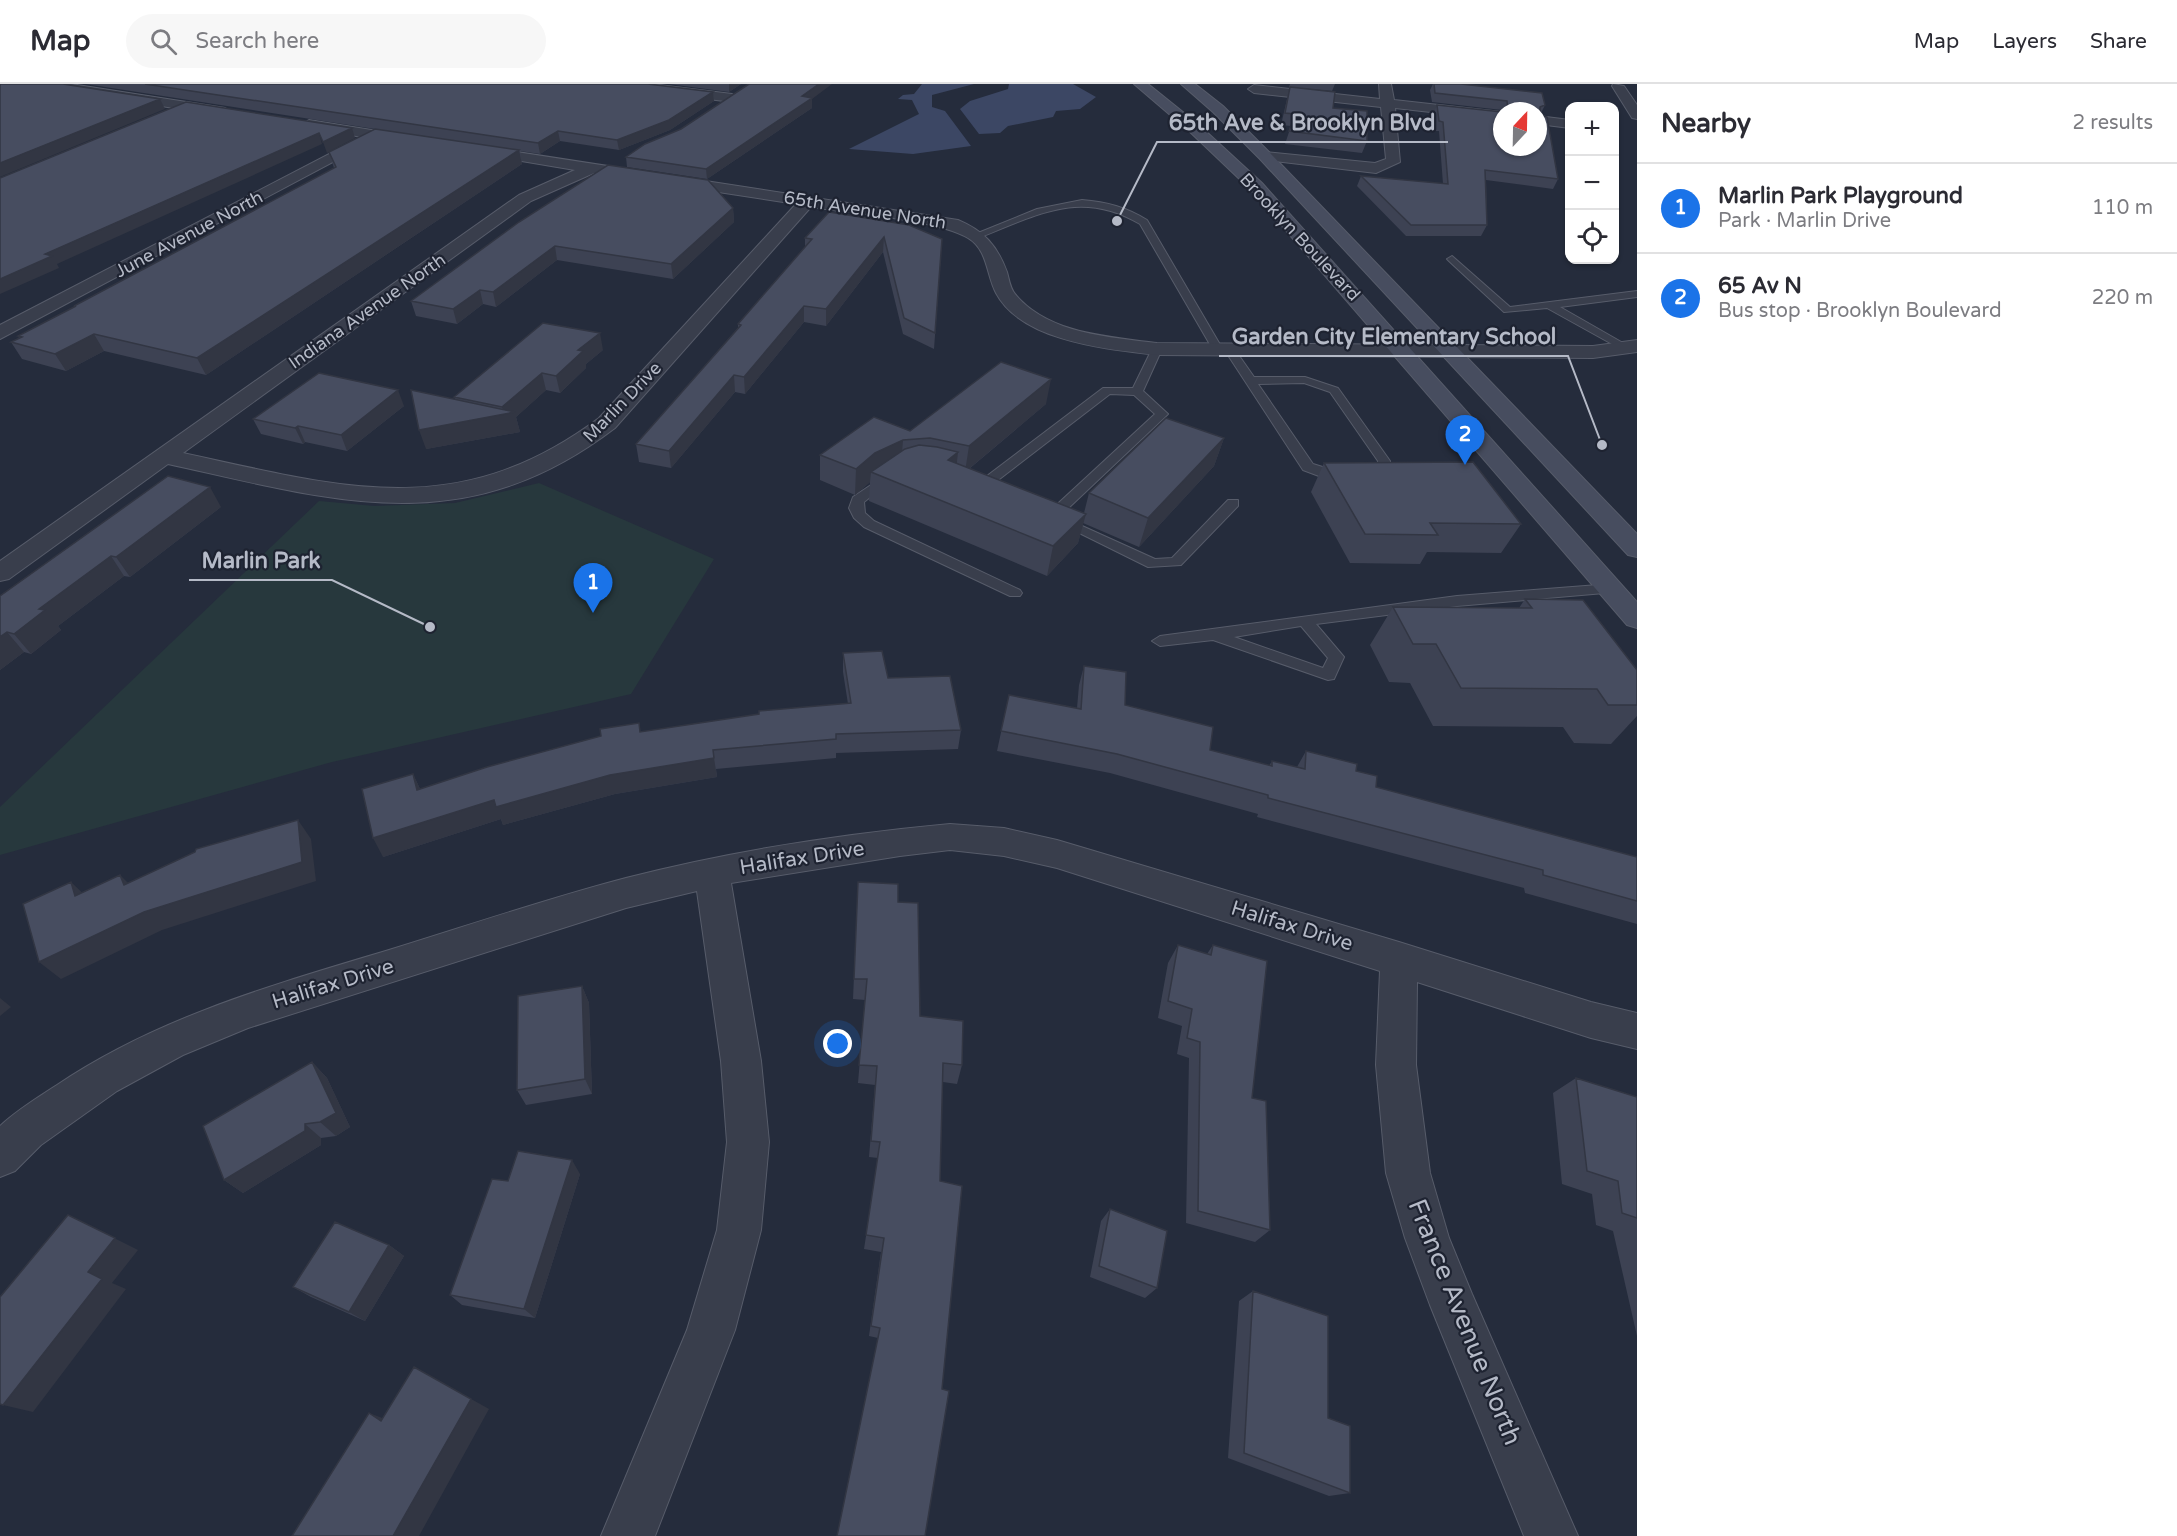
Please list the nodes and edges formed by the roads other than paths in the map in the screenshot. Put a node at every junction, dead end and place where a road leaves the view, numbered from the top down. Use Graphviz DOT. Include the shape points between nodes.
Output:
graph roads {
  1 [pos="46,84"];
  2 [pos="620,84"];
  3 [pos="1140,84"];
  4 [pos="1187,84"];
  5 [pos="1385,84"];
  6 [pos="1618,86"];
  7 [pos="746,89"];
  8 [pos="1254,89"];
  9 [pos="732,98"];
  10 [pos="1388,104"];
  11 [pos="190,106"];
  12 [pos="714,111"];
  13 [pos="237,113"];
  14 [pos="1493,115"];
  15 [pos="1637,115"];
  16 [pos="158,119"];
  17 [pos="1547,121"];
  18 [pos="295,122"];
  19 [pos="1565,123"];
  20 [pos="377,135"];
  21 [pos="423,142"];
  22 [pos="468,148"];
  23 [pos="1265,156"];
  24 [pos="620,160"];
  25 [pos="593,167"];
  26 [pos="807,201"];
  27 [pos="978,236"];
  28 [pos="1452,259"];
  29 [pos="1637,294"];
  30 [pos="1550,304"];
  31 [pos="0,333"];
  32 [pos="1631,347"];
  33 [pos="1223,348"];
  34 [pos="1158,349"];
  35 [pos="1402,349"];
  36 [pos="1450,349"];
  37 [pos="1250,381"];
  38 [pos="1137,392"];
  39 [pos="164,456"];
  40 [pos="899,471"];
  41 [pos="967,479"];
  42 [pos="984,485"];
  43 [pos="1003,494"];
  44 [pos="1233,503"];
  45 [pos="1032,507"];
  46 [pos="1052,516"];
  47 [pos="1637,549"];
  48 [pos="0,573"];
  49 [pos="1611,589"];
  50 [pos="1015,593"];
  51 [pos="1637,619"];
  52 [pos="1305,621"];
  53 [pos="1217,637"];
  54 [pos="1160,641"];
  55 [pos="712,874"];
  56 [pos="1399,958"];
  57 [pos="1637,1031"];
  58 [pos="0,1156"];
  59 [pos="628,1536"];
  60 [pos="1551,1536"];
  1 -- 11 [label="street"];
  2 -- 9 [label="street"];
  3 -- 35 [label="main road, Brooklyn Boulevard" via="1256,186"];
  4 -- 23 [label="main road, Brooklyn Boulevard"];
  5 -- 10 [label="street"];
  6 -- 15 [label="street"];
  7 -- 9 [label="street"];
  8 -- 10 [label="street"];
  9 -- 12 [label="street"];
  10 -- 14 [label="street"];
  10 -- 23 [label="street" via="1395,156 1386,166"];
  11 -- 13 [label="street"];
  11 -- 16 [label="street"];
  17 -- 19 [label="street"];
  18 -- 20 [label="street"];
  20 -- 21 [label="street"];
  20 -- 31 [label="street, June Avenue North"];
  22 -- 25 [label="street, 65th Avenue North"];
  23 -- 36 [label="main road, Brooklyn Boulevard"];
  24 -- 25 [label="street, Indiana Avenue North"];
  25 -- 26 [label="street, 65th Avenue North"];
  25 -- 39 [label="street, Indiana Avenue North" via="525,198"];
  26 -- 27 [label="street, 65th Avenue North" via="930,219"];
  26 -- 39 [label="street, Marlin Drive" via="607,423 550,463 463,490 367,496"];
  27 -- 33 [label="lane" via="1056,206 1083,201 1129,210 1144,222"];
  27 -- 34 [label="street" via="986,241 1005,294 1020,309 1074,335"];
  28 -- 30 [label="lane" via="1508,310"];
  29 -- 30 [label="lane"];
  30 -- 32 [label="lane"];
  32 -- 36 [label="street" via="1593,352"];
  33 -- 34 [label="street"];
  33 -- 35 [label="street"];
  33 -- 37 [label="lane"];
  34 -- 38 [label="lane"];
  35 -- 36 [label="street"];
  35 -- 49 [label="main road, Brooklyn Boulevard"];
  36 -- 47 [label="main road, Brooklyn Boulevard"];
  37 -- 37 [label="lane" via="1308,467 1327,475 1383,472 1384,461 1335,390 1305,380"];
  38 -- 42 [label="lane" via="1107,390"];
  38 -- 46 [label="lane" via="1162,414"];
  39 -- 48 [label="street, Indiana Avenue North"];
  40 -- 50 [label="lane" via="858,500 859,515 869,524"];
  41 -- 42 [label="lane"];
  42 -- 43 [label="lane"];
  44 -- 46 [label="lane" via="1176,562 1153,564"];
  45 -- 46 [label="lane"];
  49 -- 51 [label="main road, Brooklyn Boulevard"];
  49 -- 52 [label="lane" via="1532,592"];
  52 -- 53 [label="lane"];
  52 -- 53 [label="lane" via="1336,657 1328,675"];
  53 -- 54 [label="lane"];
  55 -- 56 [label="street, Halifax Drive" via="900,842 950,837 1004,842 1057,854"];
  55 -- 58 [label="street, Halifax Drive" via="626,893 243,1011 169,1042 103,1077 26,1130"];
  55 -- 59 [label="street" via="741,1060 748,1142 739,1230 711,1330"];
  56 -- 57 [label="street, Halifax Drive"];
  56 -- 60 [label="street, France Avenue North" via="1396,1065 1408,1173 1426,1238"];
}
